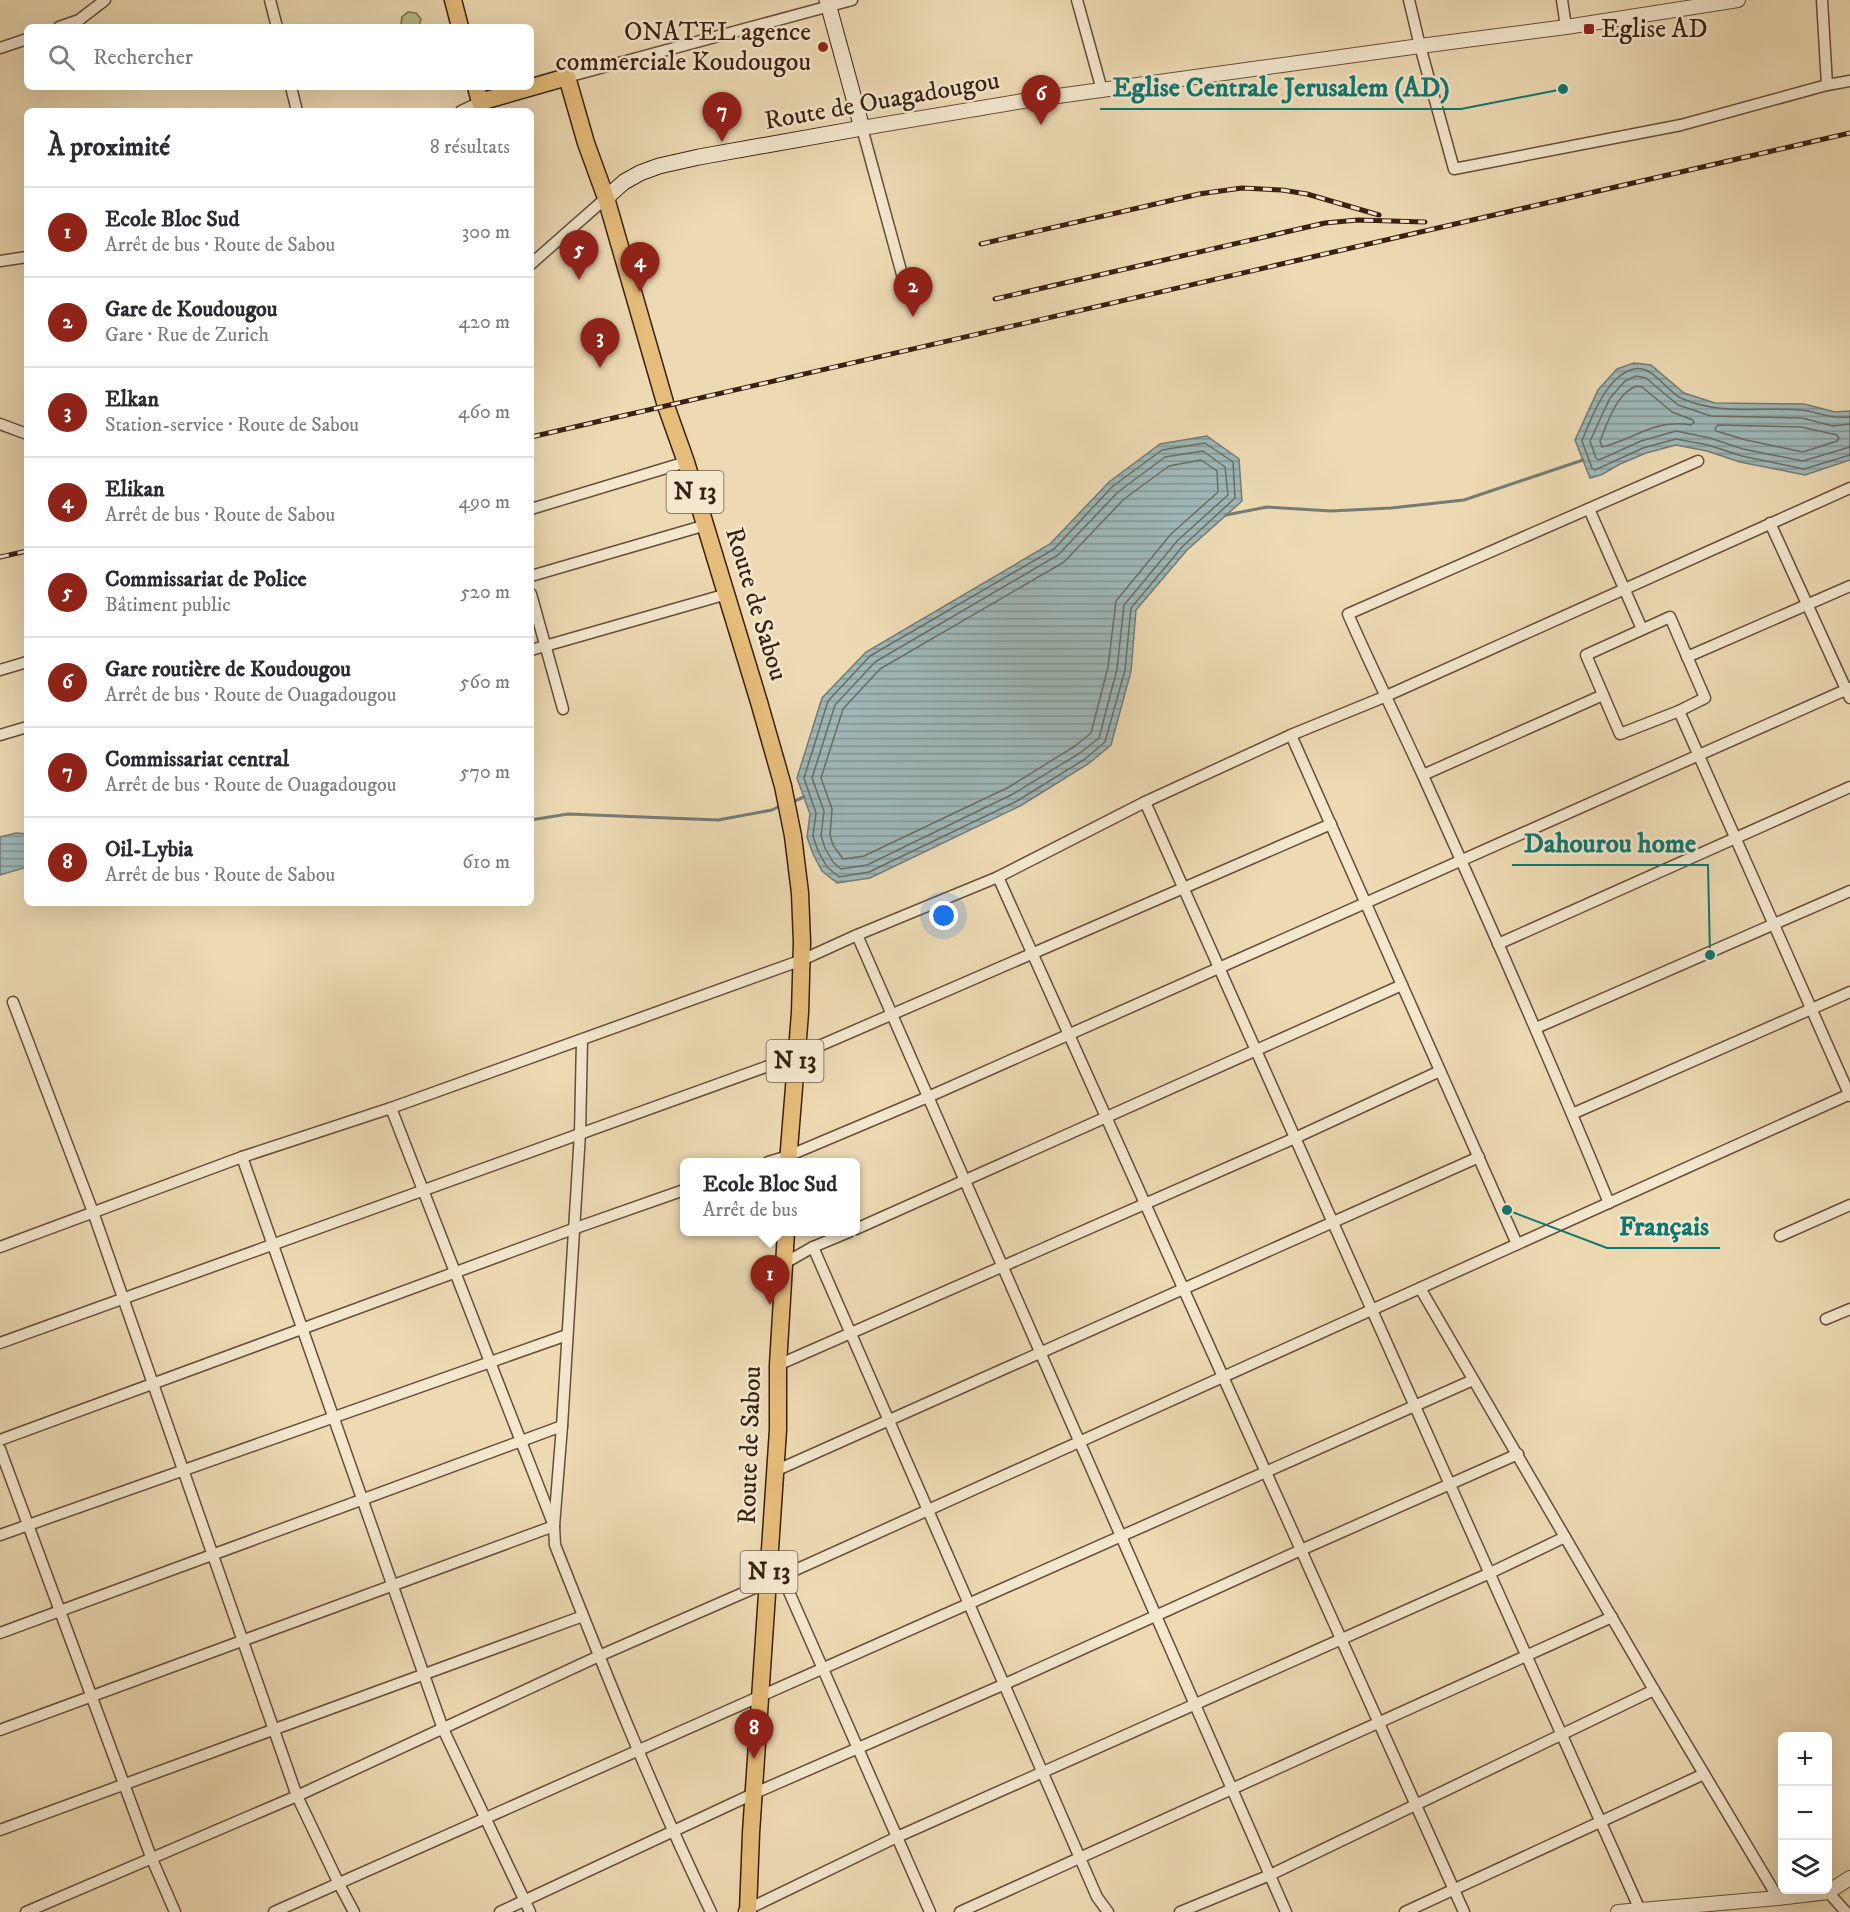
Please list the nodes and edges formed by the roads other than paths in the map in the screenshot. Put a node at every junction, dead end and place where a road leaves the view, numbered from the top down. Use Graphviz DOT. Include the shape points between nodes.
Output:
graph roads {
  1 [pos="105,0"];
  2 [pos="270,0"];
  3 [pos="453,0"];
  4 [pos="852,0"];
  5 [pos="1081,0"];
  6 [pos="1409,0"];
  7 [pos="1562,0"];
  8 [pos="1738,0"];
  9 [pos="1822,0"];
  10 [pos="828,3"];
  11 [pos="68,24"];
  12 [pos="276,24"];
  13 [pos="459,24"];
  14 [pos="1566,27"];
  15 [pos="24,40"];
  16 [pos="1420,46"];
  17 [pos="0,48"];
  18 [pos="567,77"];
  19 [pos="1850,81"];
  20 [pos="534,84"];
  21 [pos="1827,85"];
  22 [pos="292,90"];
  23 [pos="503,90"];
  24 [pos="1102,90"];
  25 [pos="478,95"];
  26 [pos="296,108"];
  27 [pos="463,108"];
  28 [pos="862,128"];
  29 [pos="606,198"];
  30 [pos="24,257"];
  31 [pos="0,261"];
  32 [pos="534,261"];
  33 [pos="906,289"];
  34 [pos="0,424"];
  35 [pos="24,433"];
  36 [pos="1698,461"];
  37 [pos="686,462"];
  38 [pos="1850,488"];
  39 [pos="534,508"];
  40 [pos="1589,508"];
  41 [pos="1770,523"];
  42 [pos="706,525"];
  43 [pos="534,575"];
  44 [pos="1850,586"];
  45 [pos="1624,588"];
  46 [pos="727,594"];
  47 [pos="534,604"];
  48 [pos="1807,604"];
  49 [pos="1642,629"];
  50 [pos="546,646"];
  51 [pos="534,649"];
  52 [pos="1687,657"];
  53 [pos="24,663"];
  54 [pos="0,670"];
  55 [pos="1849,692"];
  56 [pos="1603,695"];
  57 [pos="1384,697"];
  58 [pos="563,709"];
  59 [pos="1679,711"];
  60 [pos="24,728"];
  61 [pos="0,735"];
  62 [pos="1291,735"];
  63 [pos="1698,755"];
  64 [pos="1423,776"];
  65 [pos="1850,787"];
  66 [pos="1145,802"];
  67 [pos="1331,824"];
  68 [pos="1735,838"];
  69 [pos="1461,861"];
  70 [pos="998,877"];
  71 [pos="1183,887"];
  72 [pos="1850,891"];
  73 [pos="1366,904"];
  74 [pos="1773,924"];
  75 [pos="857,935"];
  76 [pos="1498,944"];
  77 [pos="1032,953"];
  78 [pos="802,960"];
  79 [pos="1220,968"];
  80 [pos="1402,986"];
  81 [pos="1850,992"];
  82 [pos="13,1002"];
  83 [pos="1811,1009"];
  84 [pos="891,1014"];
  85 [pos="1536,1028"];
  86 [pos="1069,1035"];
  87 [pos="582,1040"];
  88 [pos="1257,1052"];
  89 [pos="796,1056"];
  90 [pos="1440,1071"];
  91 [pos="1850,1095"];
  92 [pos="928,1097"];
  93 [pos="391,1108"];
  94 [pos="1572,1114"];
  95 [pos="1106,1118"];
  96 [pos="580,1133"];
  97 [pos="1295,1138"];
  98 [pos="242,1157"];
  99 [pos="1479,1157"];
  100 [pos="788,1158"];
  101 [pos="790,1158"];
  102 [pos="965,1180"];
  103 [pos="423,1190"];
  104 [pos="680,1191"];
  105 [pos="1609,1203"];
  106 [pos="1145,1204"];
  107 [pos="1850,1206"];
  108 [pos="93,1212"];
  109 [pos="1333,1223"];
  110 [pos="860,1226"];
  111 [pos="573,1229"];
  112 [pos="786,1236"];
  113 [pos="839,1236"];
  114 [pos="1780,1236"];
  115 [pos="273,1244"];
  116 [pos="1517,1244"];
  117 [pos="0,1247"];
  118 [pos="813,1247"];
  119 [pos="786,1263"];
  120 [pos="1003,1267"];
  121 [pos="455,1273"];
  122 [pos="1420,1288"];
  123 [pos="1184,1290"];
  124 [pos="123,1298"];
  125 [pos="1850,1309"];
  126 [pos="1372,1310"];
  127 [pos="1826,1319"];
  128 [pos="302,1329"];
  129 [pos="851,1334"];
  130 [pos="567,1335"];
  131 [pos="0,1342"];
  132 [pos="1040,1353"];
  133 [pos="490,1362"];
  134 [pos="778,1365"];
  135 [pos="1223,1377"];
  136 [pos="1473,1380"];
  137 [pos="153,1384"];
  138 [pos="1415,1406"];
  139 [pos="333,1417"];
  140 [pos="889,1420"];
  141 [pos="562,1426"];
  142 [pos="0,1440"];
  143 [pos="521,1441"];
  144 [pos="1079,1442"];
  145 [pos="0,1449"];
  146 [pos="1518,1454"];
  147 [pos="183,1470"];
  148 [pos="775,1472"];
  149 [pos="1266,1472"];
  150 [pos="1450,1484"];
  151 [pos="362,1500"];
  152 [pos="928,1510"];
  153 [pos="28,1525"];
  154 [pos="554,1526"];
  155 [pos="0,1535"];
  156 [pos="1120,1536"];
  157 [pos="1565,1537"];
  158 [pos="1301,1550"];
  159 [pos="213,1554"];
  160 [pos="1490,1573"];
  161 [pos="775,1579"];
  162 [pos="392,1586"];
  163 [pos="970,1603"];
  164 [pos="60,1611"];
  165 [pos="583,1616"];
  166 [pos="1155,1616"];
  167 [pos="1612,1617"];
  168 [pos="0,1633"];
  169 [pos="1341,1638"];
  170 [pos="243,1641"];
  171 [pos="1527,1655"];
  172 [pos="599,1656"];
  173 [pos="823,1669"];
  174 [pos="423,1675"];
  175 [pos="1005,1684"];
  176 [pos="1654,1690"];
  177 [pos="761,1696"];
  178 [pos="91,1697"];
  179 [pos="1194,1704"];
  180 [pos="1379,1723"];
  181 [pos="443,1729"];
  182 [pos="0,1730"];
  183 [pos="274,1730"];
  184 [pos="1561,1736"];
  185 [pos="858,1748"];
  186 [pos="638,1750"];
  187 [pos="1043,1772"];
  188 [pos="1704,1774"];
  189 [pos="124,1785"];
  190 [pos="1232,1790"];
  191 [pos="755,1793"];
  192 [pos="297,1796"];
  193 [pos="1416,1805"];
  194 [pos="486,1818"];
  195 [pos="1601,1822"];
  196 [pos="0,1830"];
  197 [pos="672,1832"];
  198 [pos="897,1838"];
  199 [pos="151,1857"];
  200 [pos="1081,1858"];
  201 [pos="1270,1875"];
  202 [pos="1850,1878"];
  203 [pos="339,1884"];
  204 [pos="1454,1889"];
  205 [pos="1832,1889"];
  206 [pos="1811,1894"];
  207 [pos="1830,1894"];
  208 [pos="1778,1898"];
  209 [pos="525,1900"];
  210 [pos="1640,1910"];
  211 [pos="746,1911"];
  212 [pos="26,1912"];
  213 [pos="175,1912"];
  214 [pos="274,1912"];
  215 [pos="354,1912"];
  216 [pos="500,1912"];
  217 [pos="530,1912"];
  218 [pos="711,1912"];
  219 [pos="930,1912"];
  220 [pos="960,1912"];
  221 [pos="1108,1912"];
  222 [pos="1180,1912"];
  223 [pos="1286,1912"];
  224 [pos="1405,1912"];
  225 [pos="1464,1912"];
  226 [pos="1618,1912"];
  227 [pos="1846,1912"];
  1 -- 11 [label="street"];
  2 -- 12 [label="street"];
  3 -- 13 [label="main road"];
  4 -- 10 [label="street"];
  5 -- 24 [label="street"];
  6 -- 16 [label="street"];
  7 -- 14 [label="street"];
  8 -- 14 [label="street, Route de Ouagadougou"];
  9 -- 21 [label="street"];
  10 -- 18 [label="street"];
  10 -- 28 [label="main road"];
  14 -- 16 [label="street, Route de Ouagadougou"];
  15 -- 17 [label="street"];
  16 -- 21 [label="street" via="1454,169 1681,124"];
  16 -- 24 [label="street, Route de Ouagadougou"];
  18 -- 20 [label="main road"];
  18 -- 29 [label="main road, Route de Sabou / N 13"];
  19 -- 21 [label="street"];
  22 -- 26 [label="street"];
  23 -- 25 [label="main road"];
  24 -- 28 [label="street, Route de Ouagadougou"];
  25 -- 27 [label="street"];
  28 -- 29 [label="main road, Route de Ouagadougou" via="659,166 624,182"];
  28 -- 33 [label="street"];
  29 -- 32 [label="street, Route de Ouagadougou"];
  29 -- 37 [label="main road, Route de Sabou / N 13"];
  30 -- 31 [label="street"];
  34 -- 35 [label="street"];
  36 -- 40 [label="street"];
  37 -- 39 [label="street"];
  37 -- 42 [label="main road, Route de Sabou / N 13"];
  38 -- 41 [label="street"];
  40 -- 45 [label="street"];
  40 -- 57 [label="street" via="1347,614"];
  41 -- 45 [label="street"];
  41 -- 48 [label="street"];
  42 -- 43 [label="street"];
  42 -- 46 [label="main road, Route de Sabou / N 13"];
  44 -- 48 [label="street"];
  45 -- 49 [label="street"];
  45 -- 57 [label="street"];
  46 -- 50 [label="street"];
  46 -- 78 [label="main road, Route de Sabou / N 13" via="783,786 797,862"];
  47 -- 50 [label="street"];
  48 -- 52 [label="street"];
  48 -- 55 [label="street"];
  49 -- 52 [label="street" via="1670,616"];
  49 -- 56 [label="street" via="1586,655"];
  50 -- 51 [label="street"];
  50 -- 58 [label="street"];
  52 -- 59 [label="street" via="1705,698"];
  53 -- 54 [label="street"];
  55 -- 63 [label="street"];
  56 -- 59 [label="street" via="1620,734"];
  56 -- 64 [label="street"];
  57 -- 62 [label="street"];
  57 -- 64 [label="street"];
  59 -- 63 [label="street"];
  60 -- 61 [label="street"];
  62 -- 66 [label="street"];
  62 -- 67 [label="street"];
  63 -- 68 [label="street"];
  63 -- 69 [label="street"];
  64 -- 69 [label="street"];
  65 -- 68 [label="street"];
  66 -- 70 [label="street"];
  66 -- 71 [label="street"];
  67 -- 71 [label="street"];
  67 -- 73 [label="street"];
  68 -- 74 [label="street"];
  68 -- 76 [label="street"];
  69 -- 73 [label="street"];
  69 -- 76 [label="street"];
  70 -- 75 [label="street"];
  70 -- 77 [label="street"];
  71 -- 77 [label="street"];
  71 -- 79 [label="street"];
  72 -- 74 [label="street"];
  73 -- 79 [label="street"];
  73 -- 80 [label="street"];
  74 -- 83 [label="street"];
  74 -- 85 [label="street"];
  75 -- 78 [label="street"];
  75 -- 84 [label="street"];
  76 -- 85 [label="street"];
  77 -- 84 [label="street"];
  77 -- 86 [label="street"];
  78 -- 87 [label="street"];
  78 -- 89 [label="main road, Route de Sabou / N 13"];
  79 -- 86 [label="street"];
  79 -- 88 [label="street"];
  80 -- 88 [label="street"];
  80 -- 90 [label="street"];
  81 -- 83 [label="street"];
  82 -- 108 [label="street"];
  83 -- 91 [label="street"];
  83 -- 94 [label="street"];
  84 -- 89 [label="street"];
  84 -- 92 [label="street"];
  85 -- 94 [label="street"];
  86 -- 92 [label="street"];
  86 -- 95 [label="street"];
  87 -- 93 [label="street"];
  87 -- 96 [label="street"];
  88 -- 95 [label="street"];
  88 -- 97 [label="street"];
  89 -- 96 [label="street"];
  89 -- 100 [label="main road, Route de Sabou / N 13"];
  90 -- 97 [label="street"];
  90 -- 99 [label="street"];
  91 -- 105 [label="street"];
  92 -- 101 [label="street"];
  92 -- 102 [label="street"];
  93 -- 98 [label="street"];
  93 -- 103 [label="street"];
  94 -- 105 [label="street"];
  95 -- 102 [label="street"];
  95 -- 106 [label="street"];
  96 -- 103 [label="street"];
  96 -- 111 [label="street"];
  97 -- 106 [label="street"];
  97 -- 109 [label="street"];
  98 -- 108 [label="street"];
  98 -- 115 [label="street"];
  99 -- 109 [label="street"];
  99 -- 116 [label="street"];
  102 -- 110 [label="street"];
  102 -- 120 [label="street"];
  103 -- 115 [label="street"];
  103 -- 121 [label="street"];
  104 -- 111 [label="street"];
  105 -- 116 [label="street"];
  106 -- 120 [label="street"];
  106 -- 123 [label="street"];
  107 -- 114 [label="street"];
  108 -- 117 [label="street"];
  108 -- 124 [label="street"];
  109 -- 123 [label="street"];
  109 -- 126 [label="street"];
  111 -- 121 [label="street"];
  111 -- 130 [label="street"];
  112 -- 119 [label="main road, Route de Sabou / N 13"];
  113 -- 118 [label="street"];
  115 -- 124 [label="street"];
  115 -- 128 [label="street"];
  116 -- 122 [label="street"];
  118 -- 119 [label="street"];
  118 -- 129 [label="street"];
  119 -- 134 [label="main road, Route de Sabou / N 13"];
  120 -- 129 [label="street"];
  120 -- 132 [label="street"];
  121 -- 128 [label="street"];
  121 -- 133 [label="street"];
  122 -- 126 [label="street"];
  122 -- 136 [label="street"];
  123 -- 132 [label="street"];
  123 -- 135 [label="street"];
  124 -- 131 [label="street"];
  124 -- 137 [label="street"];
  125 -- 127 [label="street"];
  126 -- 135 [label="street"];
  126 -- 138 [label="street"];
  128 -- 137 [label="street"];
  128 -- 139 [label="street"];
  129 -- 134 [label="street"];
  129 -- 140 [label="street"];
  130 -- 133 [label="street"];
  130 -- 141 [label="street"];
  132 -- 140 [label="street"];
  132 -- 144 [label="street"];
  133 -- 139 [label="street"];
  133 -- 143 [label="street"];
  134 -- 148 [label="main road, Route de Sabou / N 13"];
  135 -- 144 [label="street"];
  135 -- 149 [label="street"];
  136 -- 138 [label="street"];
  136 -- 146 [label="street"];
  137 -- 142 [label="street"];
  137 -- 147 [label="street"];
  138 -- 149 [label="street"];
  138 -- 150 [label="street"];
  139 -- 147 [label="street"];
  139 -- 151 [label="street"];
  140 -- 148 [label="street"];
  140 -- 152 [label="street"];
  141 -- 143 [label="street"];
  141 -- 154 [label="street"];
  143 -- 151 [label="street"];
  143 -- 154 [label="street"];
  144 -- 152 [label="street"];
  144 -- 156 [label="street"];
  145 -- 153 [label="street"];
  146 -- 150 [label="street"];
  146 -- 157 [label="street"];
  147 -- 153 [label="street"];
  147 -- 159 [label="street"];
  148 -- 161 [label="main road, Route de Sabou / N 13"];
  149 -- 156 [label="street"];
  149 -- 158 [label="street"];
  150 -- 158 [label="street"];
  150 -- 160 [label="street"];
  151 -- 159 [label="street"];
  151 -- 162 [label="street"];
  152 -- 161 [label="street"];
  152 -- 163 [label="street"];
  153 -- 155 [label="street"];
  153 -- 164 [label="street"];
  154 -- 162 [label="street"];
  154 -- 165 [label="street" via="555,1545"];
  156 -- 163 [label="street"];
  156 -- 166 [label="street"];
  157 -- 160 [label="street"];
  157 -- 167 [label="street"];
  158 -- 166 [label="street"];
  158 -- 169 [label="street"];
  159 -- 164 [label="street"];
  159 -- 170 [label="street"];
  160 -- 169 [label="street"];
  160 -- 171 [label="street"];
  161 -- 172 [label="street"];
  161 -- 173 [label="street"];
  161 -- 177 [label="main road, Route de Sabou / N 13"];
  162 -- 170 [label="street"];
  162 -- 174 [label="street"];
  163 -- 173 [label="street"];
  163 -- 175 [label="street"];
  164 -- 168 [label="street"];
  164 -- 178 [label="street"];
  165 -- 172 [label="street"];
  165 -- 174 [label="street"];
  166 -- 175 [label="street"];
  166 -- 179 [label="street"];
  167 -- 171 [label="street"];
  167 -- 176 [label="street"];
  169 -- 179 [label="street"];
  169 -- 180 [label="street"];
  170 -- 178 [label="street"];
  170 -- 183 [label="street"];
  171 -- 180 [label="street"];
  171 -- 184 [label="street"];
  172 -- 181 [label="street"];
  172 -- 186 [label="street"];
  173 -- 177 [label="street"];
  173 -- 185 [label="street"];
  174 -- 181 [label="street"];
  174 -- 183 [label="street"];
  175 -- 185 [label="street"];
  175 -- 187 [label="street"];
  176 -- 184 [label="street"];
  176 -- 188 [label="street"];
  177 -- 186 [label="street"];
  177 -- 191 [label="main road, Route de Sabou / N 13"];
  178 -- 182 [label="street"];
  178 -- 189 [label="street"];
  179 -- 187 [label="street"];
  179 -- 190 [label="street"];
  180 -- 190 [label="street"];
  180 -- 193 [label="street"];
  181 -- 192 [label="street"];
  181 -- 194 [label="street"];
  183 -- 189 [label="street"];
  183 -- 192 [label="street"];
  184 -- 193 [label="street"];
  184 -- 195 [label="street"];
  185 -- 191 [label="street"];
  185 -- 198 [label="street"];
  186 -- 194 [label="street"];
  186 -- 197 [label="street"];
  187 -- 198 [label="street"];
  187 -- 200 [label="street"];
  188 -- 195 [label="street"];
  188 -- 208 [label="street"];
  189 -- 196 [label="street"];
  189 -- 199 [label="street"];
  190 -- 200 [label="street"];
  190 -- 201 [label="street"];
  191 -- 197 [label="street"];
  191 -- 211 [label="main road, Route de Sabou / N 13"];
  192 -- 199 [label="street"];
  192 -- 203 [label="street"];
  193 -- 201 [label="street"];
  193 -- 204 [label="street"];
  194 -- 203 [label="street"];
  194 -- 209 [label="street"];
  195 -- 204 [label="street"];
  195 -- 210 [label="street"];
  197 -- 209 [label="street"];
  197 -- 218 [label="street"];
  198 -- 211 [label="street"];
  198 -- 219 [label="street"];
  199 -- 212 [label="street"];
  199 -- 213 [label="street"];
  200 -- 220 [label="street"];
  200 -- 221 [label="street" via="1097,1897"];
  201 -- 222 [label="street"];
  201 -- 223 [label="street"];
  202 -- 205 [label="street"];
  203 -- 214 [label="street"];
  203 -- 215 [label="street"];
  204 -- 224 [label="street"];
  204 -- 225 [label="street"];
  206 -- 208 [label="street"];
  207 -- 227 [label="street"];
  208 -- 210 [label="street"];
  209 -- 216 [label="street"];
  209 -- 217 [label="street"];
  210 -- 226 [label="street"];
}
